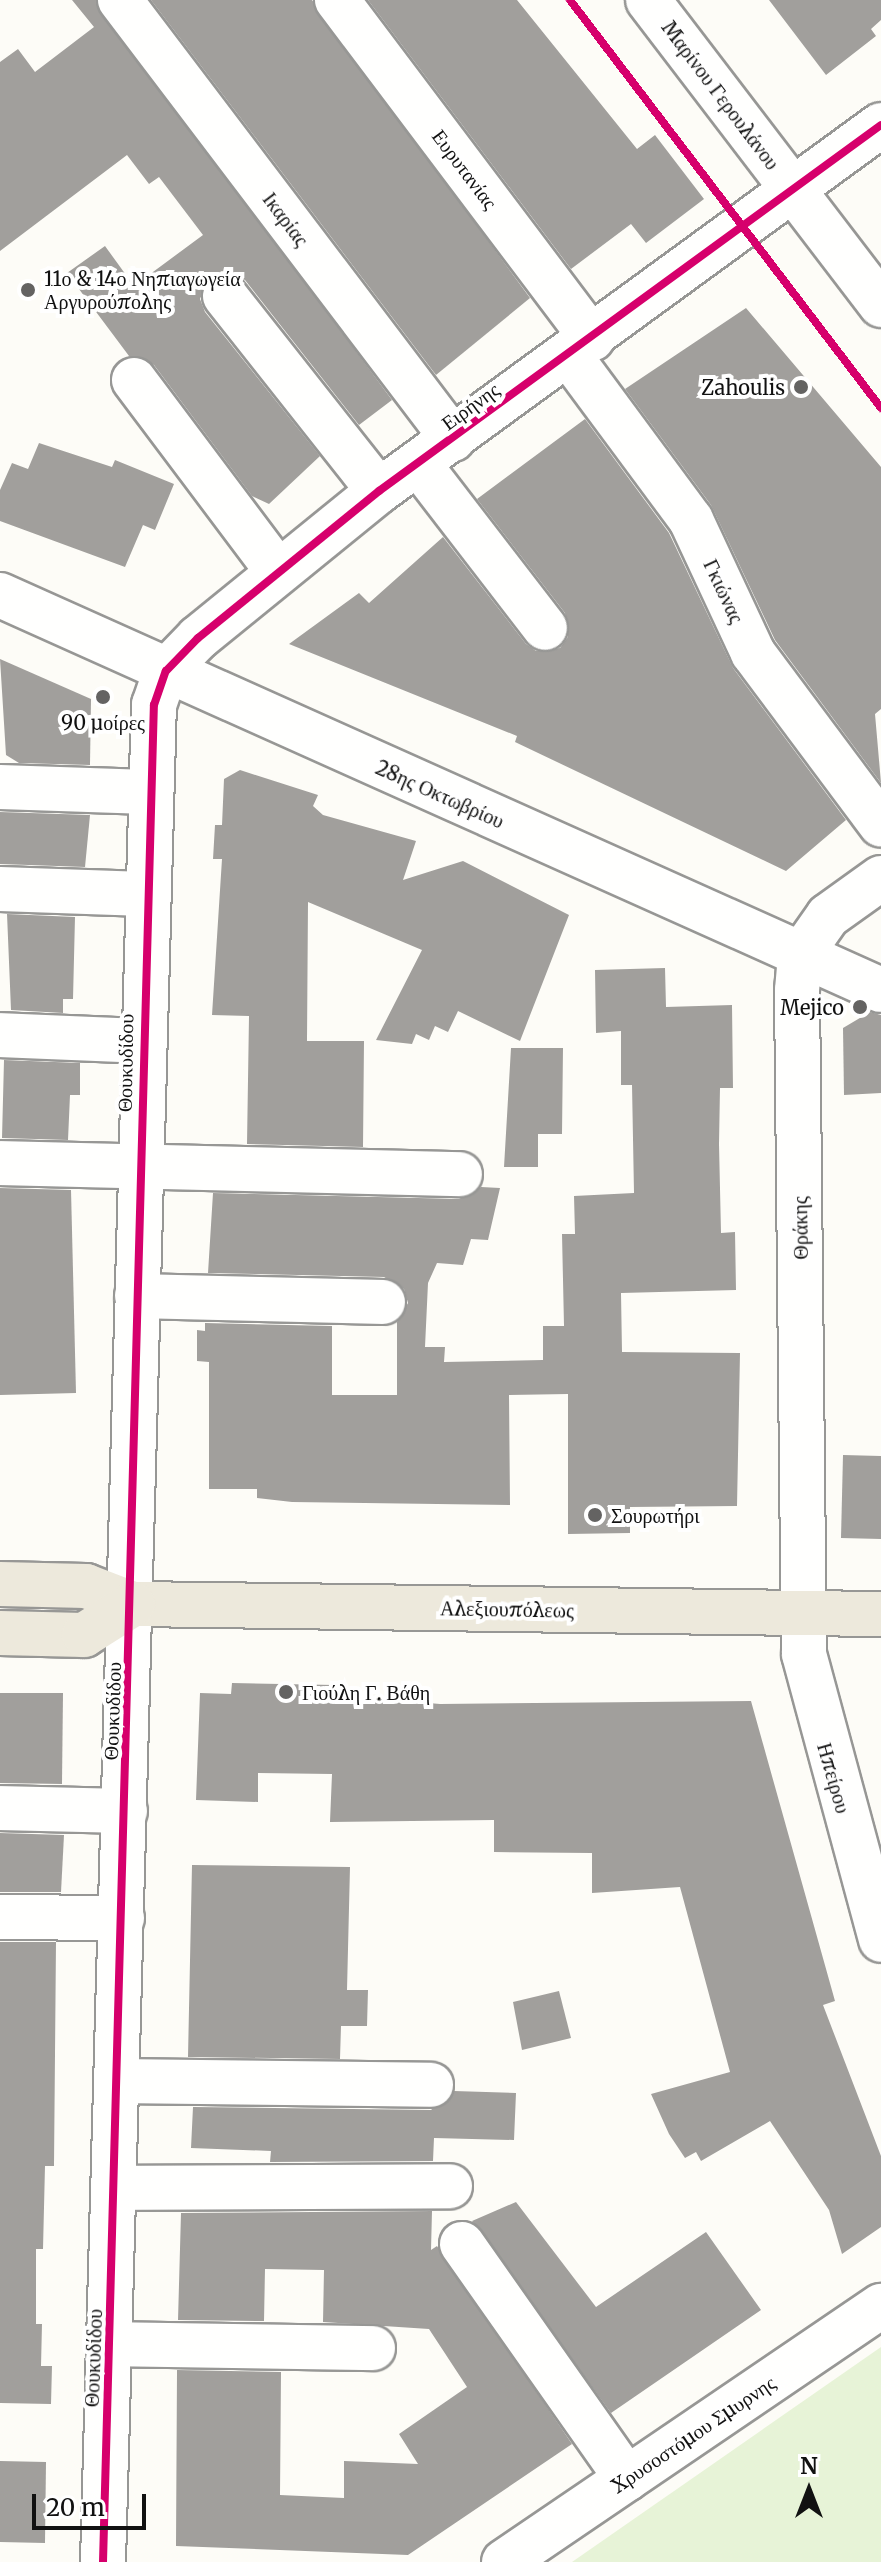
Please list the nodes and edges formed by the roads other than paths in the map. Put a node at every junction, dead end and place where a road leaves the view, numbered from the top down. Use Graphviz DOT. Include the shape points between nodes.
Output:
graph roads {
  1 [pos="120,0"];
  2 [pos="337,0"];
  3 [pos="648,0"];
  4 [pos="881,125"];
  5 [pos="794,191"];
  6 [pos="225,296"];
  7 [pos="881,305"];
  8 [pos="580,347"];
  9 [pos="134,380"];
  10 [pos="435,451"];
  11 [pos="379,491"];
  12 [pos="278,572"];
  13 [pos="0,595"];
  14 [pos="545,628"];
  15 [pos="166,671"];
  16 [pos="0,787"];
  17 [pos="148,792"];
  18 [pos="881,825"];
  19 [pos="881,878"];
  20 [pos="0,889"];
  21 [pos="145,894"];
  22 [pos="800,956"];
  23 [pos="881,990"];
  24 [pos="0,1035"];
  25 [pos="142,1041"];
  26 [pos="0,1163"];
  27 [pos="139,1167"];
  28 [pos="460,1174"];
  29 [pos="137,1296"];
  30 [pos="383,1302"];
  31 [pos="0,1584"];
  32 [pos="133,1604"];
  33 [pos="801,1613"];
  34 [pos="881,1614"];
  35 [pos="0,1633"];
  36 [pos="0,1808"];
  37 [pos="125,1811"];
  38 [pos="0,1917"];
  39 [pos="122,1918"];
  40 [pos="881,1940"];
  41 [pos="117,2081"];
  42 [pos="431,2085"];
  43 [pos="450,2186"];
  44 [pos="114,2188"];
  45 [pos="462,2244"];
  46 [pos="881,2306"];
  47 [pos="109,2344"];
  48 [pos="373,2348"];
  49 [pos="627,2479"];
  50 [pos="103,2562"];
  51 [pos="504,2562"];
  1 -- 10 [label="street, Ικαρίας"];
  2 -- 8 [label="street, Ευρυτανίας"];
  3 -- 5 [label="street, Μαρίνου Γερουλάνου"];
  4 -- 5 [label="street, Ειρήνης"];
  5 -- 7 [label="street, Μαρίνου Γερουλάνου"];
  5 -- 8 [label="street, Ειρήνης"];
  6 -- 11 [label="street"];
  8 -- 10 [label="street, Ειρήνης"];
  8 -- 18 [label="street, Γκιώνας" via="691,520 753,653"];
  9 -- 12 [label="street"];
  10 -- 11 [label="street, Ειρήνης"];
  10 -- 14 [label="street, Ικαρίας"];
  11 -- 12 [label="street, Ειρήνης"];
  12 -- 15 [label="street, Ειρήνης"];
  13 -- 15 [label="street, 28ης Οκτωβρίου"];
  15 -- 17 [label="street, Θουκυδίδου" via="154,705"];
  15 -- 22 [label="street, 28ης Οκτωβρίου"];
  16 -- 17 [label="street"];
  17 -- 21 [label="street, Θουκυδίδου"];
  19 -- 22 [label="street" via="828,916"];
  20 -- 21 [label="street"];
  21 -- 25 [label="street, Θουκυδίδου"];
  22 -- 23 [label="street, 28ης Οκτωβρίου"];
  22 -- 33 [label="street, Θράκης"];
  24 -- 25 [label="street"];
  25 -- 27 [label="street, Θουκυδίδου"];
  26 -- 27 [label="street"];
  27 -- 28 [label="street"];
  27 -- 29 [label="street, Θουκυδίδου"];
  29 -- 30 [label="street"];
  29 -- 32 [label="street, Θουκυδίδου"];
  31 -- 32 [label="main road, Αλεξιουπόλεως" via="86,1586"];
  32 -- 33 [label="main road, Αλεξιουπόλεως"];
  32 -- 35 [label="main road" via="84,1635"];
  32 -- 37 [label="street, Θουκυδίδου"];
  33 -- 34 [label="main road, Αλεξιουπόλεως"];
  33 -- 40 [label="street, Ηπείρου" via="809,1690"];
  36 -- 37 [label="street"];
  37 -- 39 [label="street, Θουκυδίδου"];
  38 -- 39 [label="street"];
  39 -- 41 [label="street, Θουκυδίδου"];
  41 -- 42 [label="street"];
  41 -- 44 [label="street, Θουκυδίδου"];
  43 -- 44 [label="street"];
  44 -- 47 [label="street, Θουκυδίδου"];
  45 -- 49 [label="street"];
  46 -- 49 [label="street, Χρυσοστόμου Σμυρνης"];
  47 -- 48 [label="street"];
  47 -- 50 [label="street, Θουκυδίδου"];
  49 -- 51 [label="street, Χρυσοστόμου Σμυρνης"];
}
